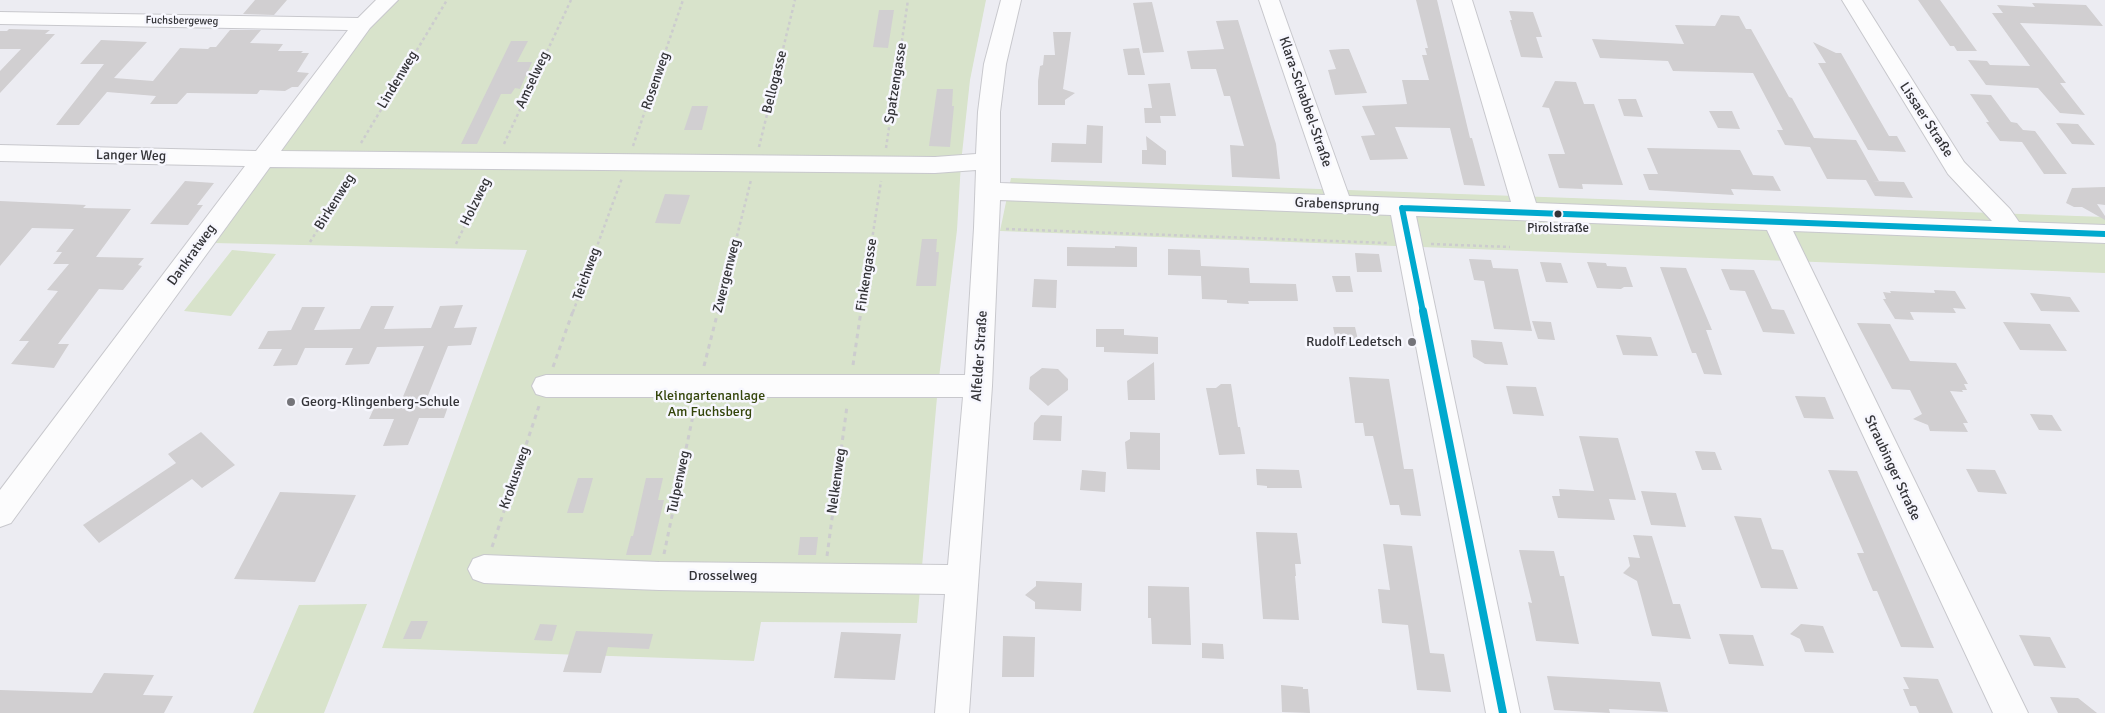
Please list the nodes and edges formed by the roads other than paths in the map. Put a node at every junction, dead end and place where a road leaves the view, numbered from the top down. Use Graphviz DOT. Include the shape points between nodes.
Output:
graph roads {
  1 [pos="388,0"];
  2 [pos="1011,0"];
  3 [pos="1269,0"];
  4 [pos="1462,0"];
  5 [pos="1852,0"];
  6 [pos="0,18"];
  7 [pos="363,24"];
  8 [pos="0,153"];
  9 [pos="262,158"];
  10 [pos="988,161"];
  11 [pos="988,191"];
  12 [pos="1338,205"];
  13 [pos="1402,208"];
  14 [pos="1526,212"];
  15 [pos="1776,222"];
  16 [pos="2012,231"];
  17 [pos="2105,234"];
  18 [pos="546,386"];
  19 [pos="978,386"];
  20 [pos="0,514"];
  21 [pos="484,569"];
  22 [pos="962,580"];
  23 [pos="952,713"];
  24 [pos="1502,713"];
  25 [pos="2011,713"];
  1 -- 7 [label="street, Dankratweg"];
  2 -- 10 [label="street, Alfelder Straße" via="989,112"];
  3 -- 12 [label="street, Klara-Schabbel-Straße" via="1336,190"];
  4 -- 14 [label="street"];
  5 -- 16 [label="street, Lissaer Straße" via="1956,168"];
  6 -- 7 [label="street, Fuchsbergeweg"];
  7 -- 9 [label="street, Dankratweg"];
  8 -- 9 [label="street, Langer Weg"];
  9 -- 10 [label="street, Langer Weg" via="884,165"];
  9 -- 20 [label="street, Dankratweg"];
  10 -- 11 [label="street, Alfelder Straße"];
  11 -- 12 [label="street, Grabensprung"];
  11 -- 19 [label="street, Alfelder Straße"];
  12 -- 13 [label="street, Grabensprung"];
  13 -- 14 [label="street, Grabensprung"];
  13 -- 24 [label="street"];
  14 -- 15 [label="street, Grabensprung"];
  15 -- 16 [label="street, Grabensprung"];
  15 -- 25 [label="street, Straubinger Straße"];
  16 -- 17 [label="street, Grabensprung"];
  18 -- 19 [label="street"];
  19 -- 22 [label="street, Alfelder Straße"];
  21 -- 22 [label="street, Drosselweg" via="660,576"];
  22 -- 23 [label="street, Alfelder Straße"];
}
